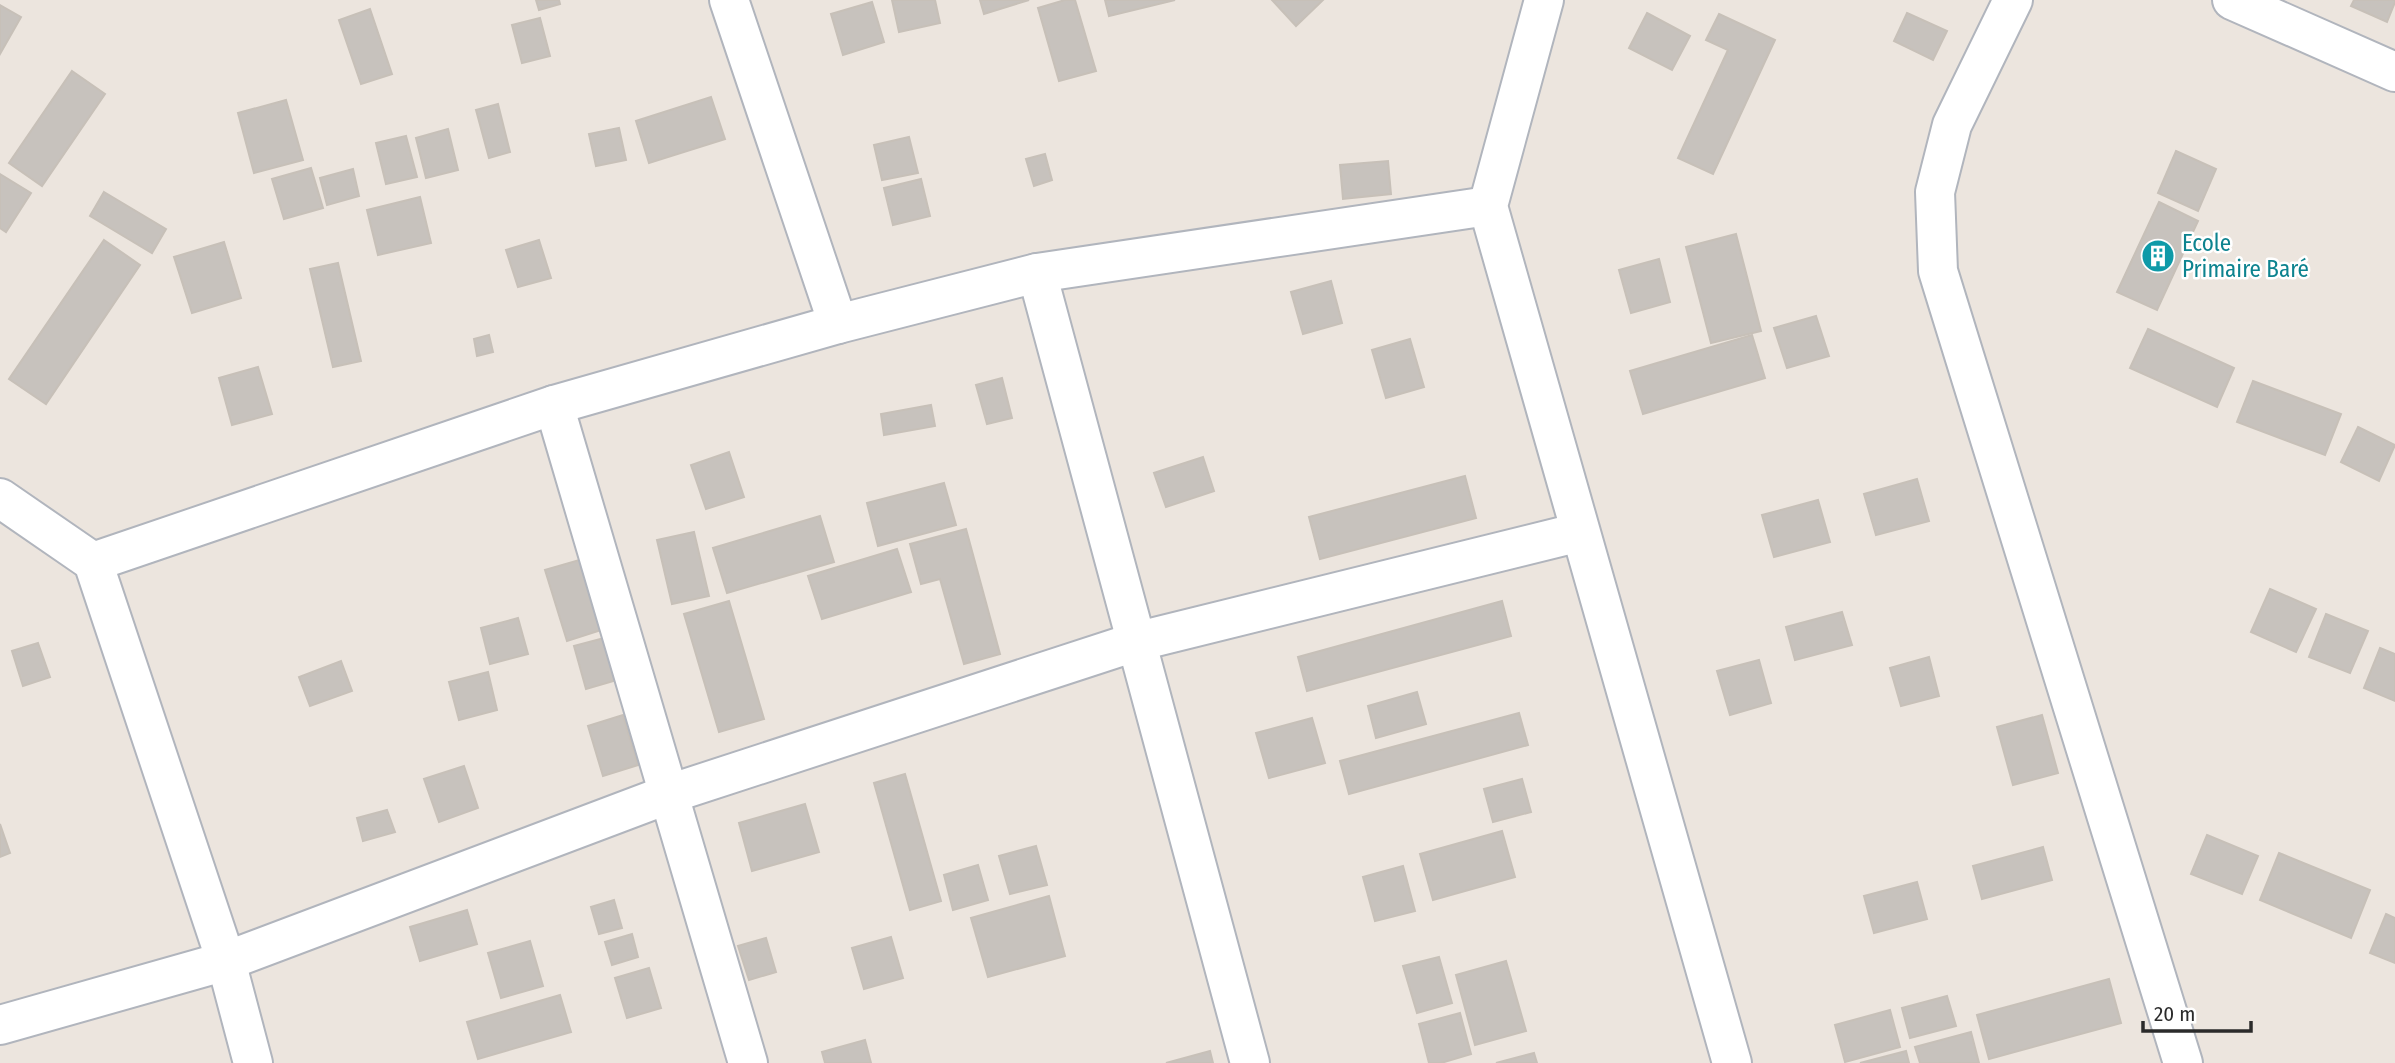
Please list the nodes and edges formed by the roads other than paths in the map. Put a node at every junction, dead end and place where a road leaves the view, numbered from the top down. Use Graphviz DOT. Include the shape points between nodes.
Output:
graph roads {
  1 [pos="729,0"];
  2 [pos="1544,0"];
  3 [pos="2013,0"];
  4 [pos="2232,0"];
  5 [pos="2395,72"];
  6 [pos="1488,206"];
  7 [pos="1037,273"];
  8 [pos="838,324"];
  9 [pos="554,405"];
  10 [pos="0,498"];
  11 [pos="1580,532"];
  12 [pos="93,562"];
  13 [pos="1135,642"];
  14 [pos="669,794"];
  15 [pos="226,961"];
  16 [pos="0,1025"];
  17 [pos="253,1063"];
  18 [pos="748,1063"];
  19 [pos="1250,1063"];
  20 [pos="1732,1063"];
  21 [pos="2183,1063"];
  1 -- 8 [label="street"];
  2 -- 6 [label="street"];
  3 -- 21 [label="street" via="1952,125 1935,192 1938,271"];
  4 -- 5 [label="street"];
  6 -- 7 [label="street"];
  6 -- 11 [label="street"];
  7 -- 8 [label="street"];
  7 -- 13 [label="street"];
  8 -- 9 [label="street"];
  9 -- 12 [label="street"];
  9 -- 14 [label="street"];
  10 -- 12 [label="street"];
  11 -- 13 [label="street"];
  11 -- 20 [label="street"];
  12 -- 15 [label="street"];
  13 -- 14 [label="street"];
  13 -- 19 [label="street"];
  14 -- 15 [label="street"];
  14 -- 18 [label="street"];
  15 -- 16 [label="street"];
  15 -- 17 [label="street"];
}
